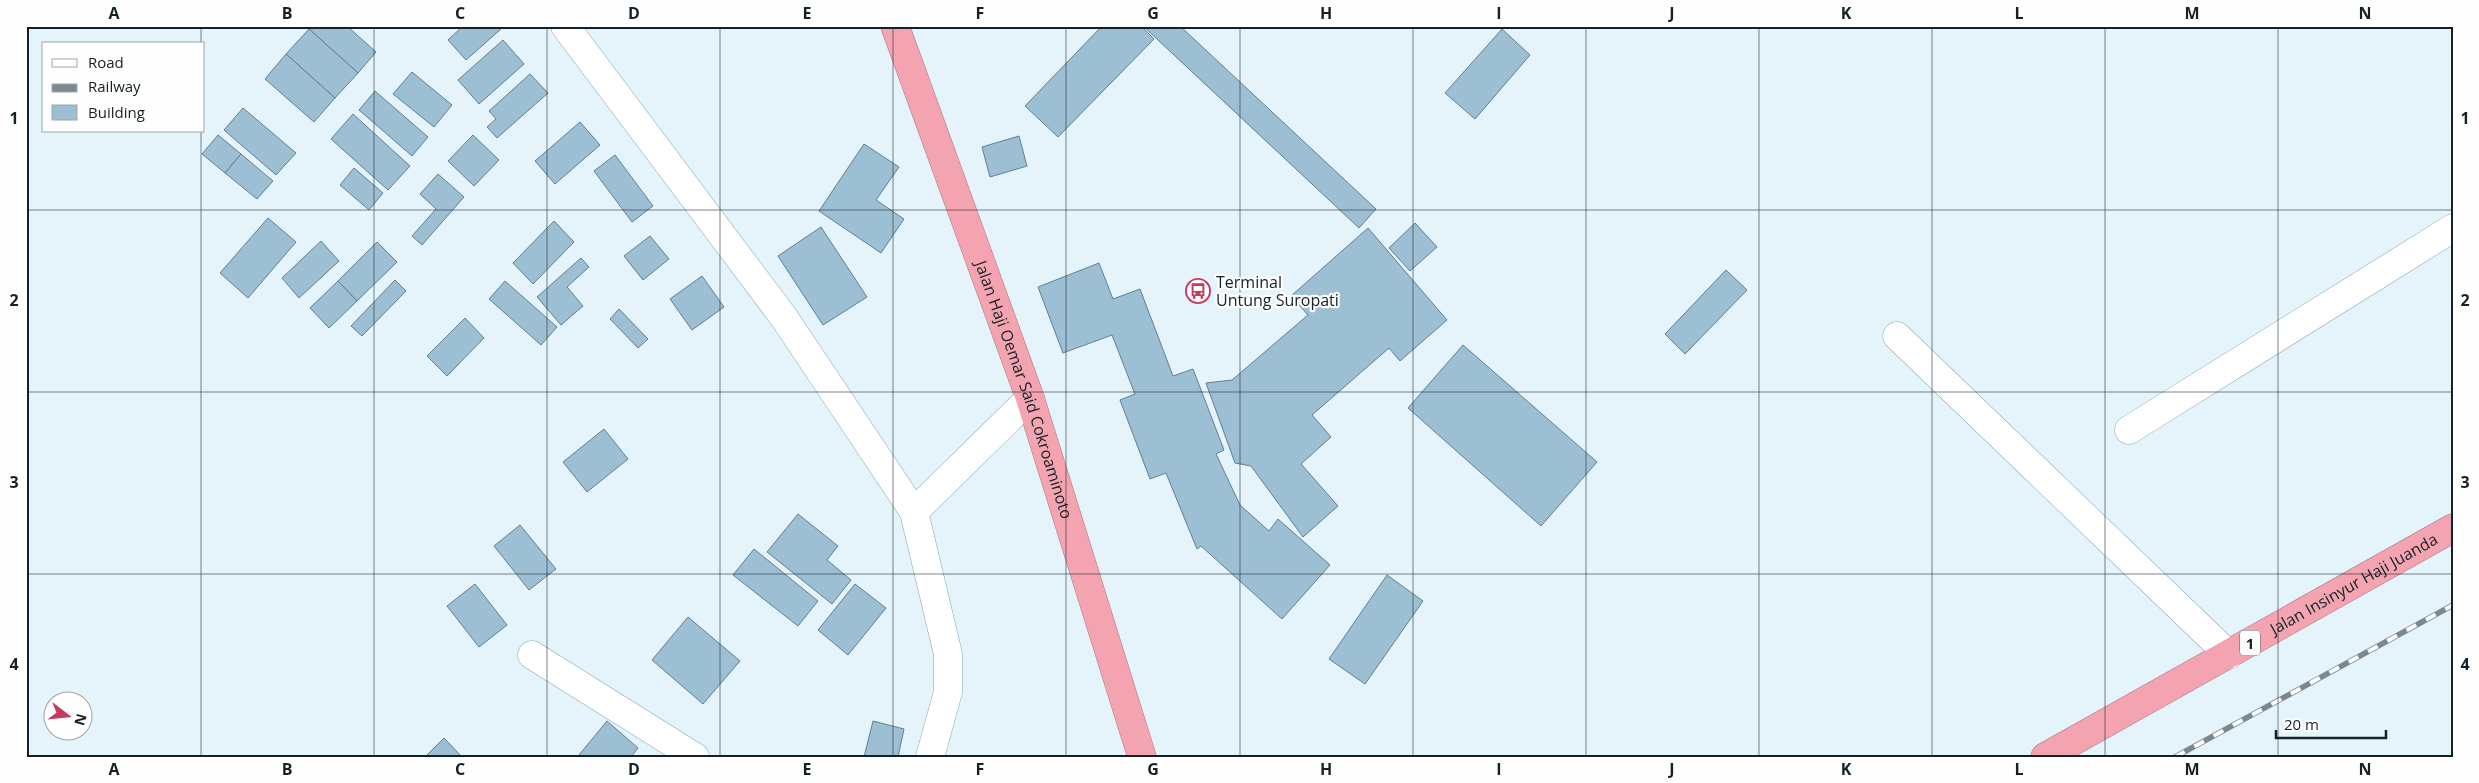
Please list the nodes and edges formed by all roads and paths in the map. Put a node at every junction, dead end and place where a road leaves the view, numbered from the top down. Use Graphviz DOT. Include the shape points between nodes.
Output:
graph roads {
  1 [pos="565,26"];
  2 [pos="895,26"];
  3 [pos="2453,228"];
  4 [pos="1897,336"];
  5 [pos="1030,398"];
  6 [pos="2129,430"];
  7 [pos="914,512"];
  8 [pos="2453,528"];
  9 [pos="532,655"];
  10 [pos="2229,655"];
  11 [pos="694,757"];
  12 [pos="930,757"];
  13 [pos="1142,757"];
  14 [pos="2045,757"];
  1 -- 7 [label="street" via="785,319"];
  2 -- 5 [label="highway, Jalan Haji Oemar Said Cokroaminoto"];
  3 -- 6 [label="street"];
  4 -- 10 [label="street"];
  5 -- 7 [label="street"];
  5 -- 13 [label="highway, Jalan Haji Oemar Said Cokroaminoto"];
  7 -- 12 [label="street" via="948,654 948,692"];
  8 -- 10 [label="highway, Jalan Insinyur Haji Juanda / 1"];
  9 -- 11 [label="street"];
  10 -- 14 [label="highway, Jalan Insinyur Haji Juanda / 1"];
}
